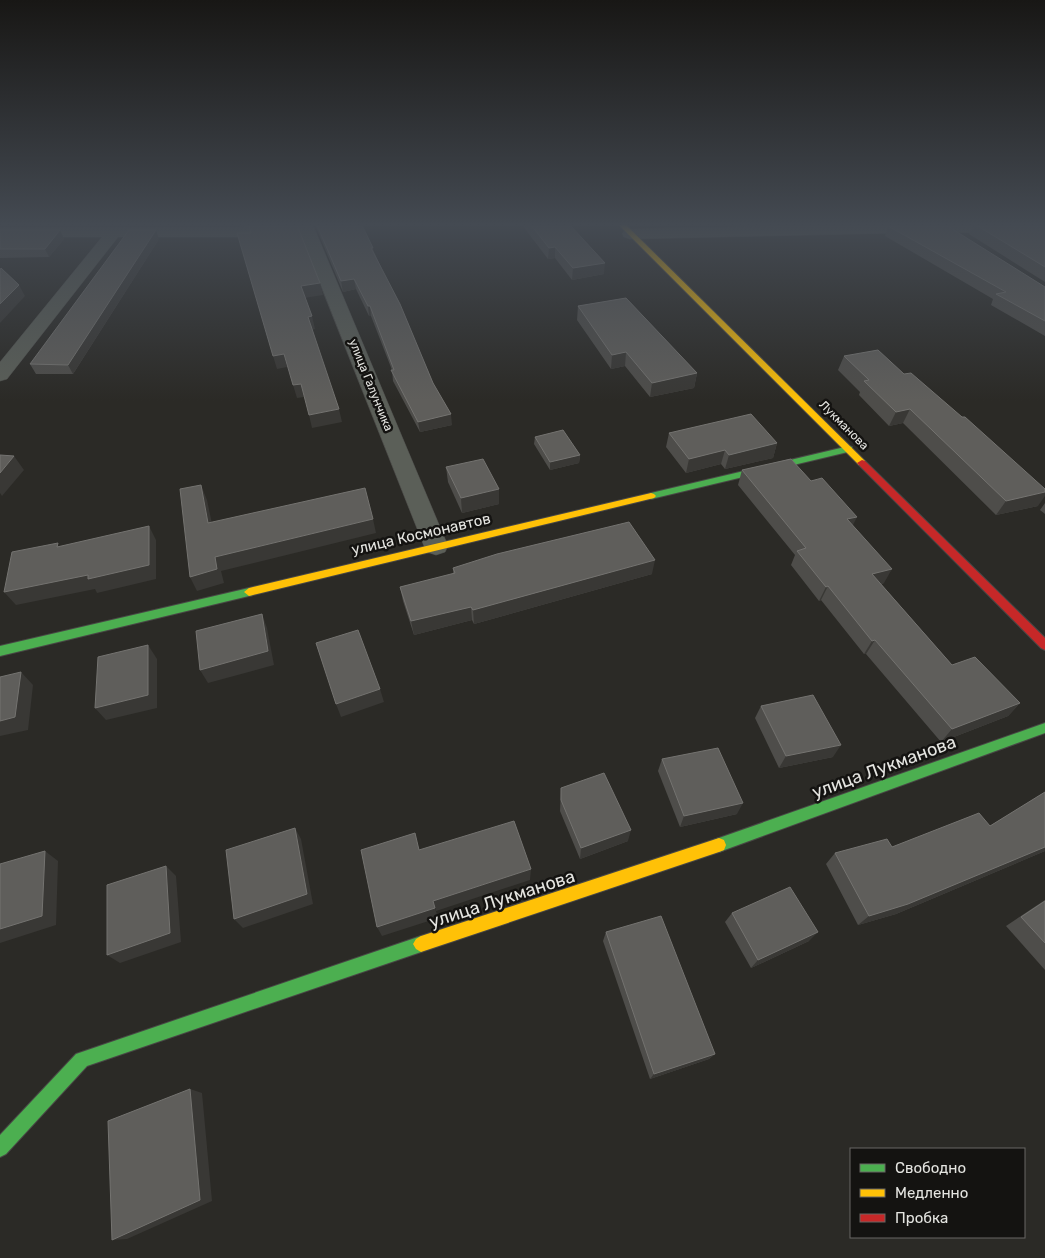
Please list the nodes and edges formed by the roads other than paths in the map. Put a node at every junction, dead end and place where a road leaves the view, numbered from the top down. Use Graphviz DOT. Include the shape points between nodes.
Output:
graph roads {
  1 [pos="73,284"];
  2 [pos="329,284"];
  3 [pos="681,284"];
  4 [pos="0,375"];
  5 [pos="849,449"];
  6 [pos="436,546"];
  7 [pos="1045,645"];
  8 [pos="0,651"];
  9 [pos="1045,728"];
  10 [pos="0,1148"];
  1 -- 4 [label="street"];
  2 -- 6 [label="street, улица Галунчика"];
  3 -- 5 [label="street, Лукманова"];
  5 -- 6 [label="street, улица Космонавтов"];
  5 -- 7 [label="street, Лукманова"];
  6 -- 8 [label="street, улица Космонавтов"];
  9 -- 10 [label="street, улица Лукманова" via="690,855 314,979 82,1060"];
}
